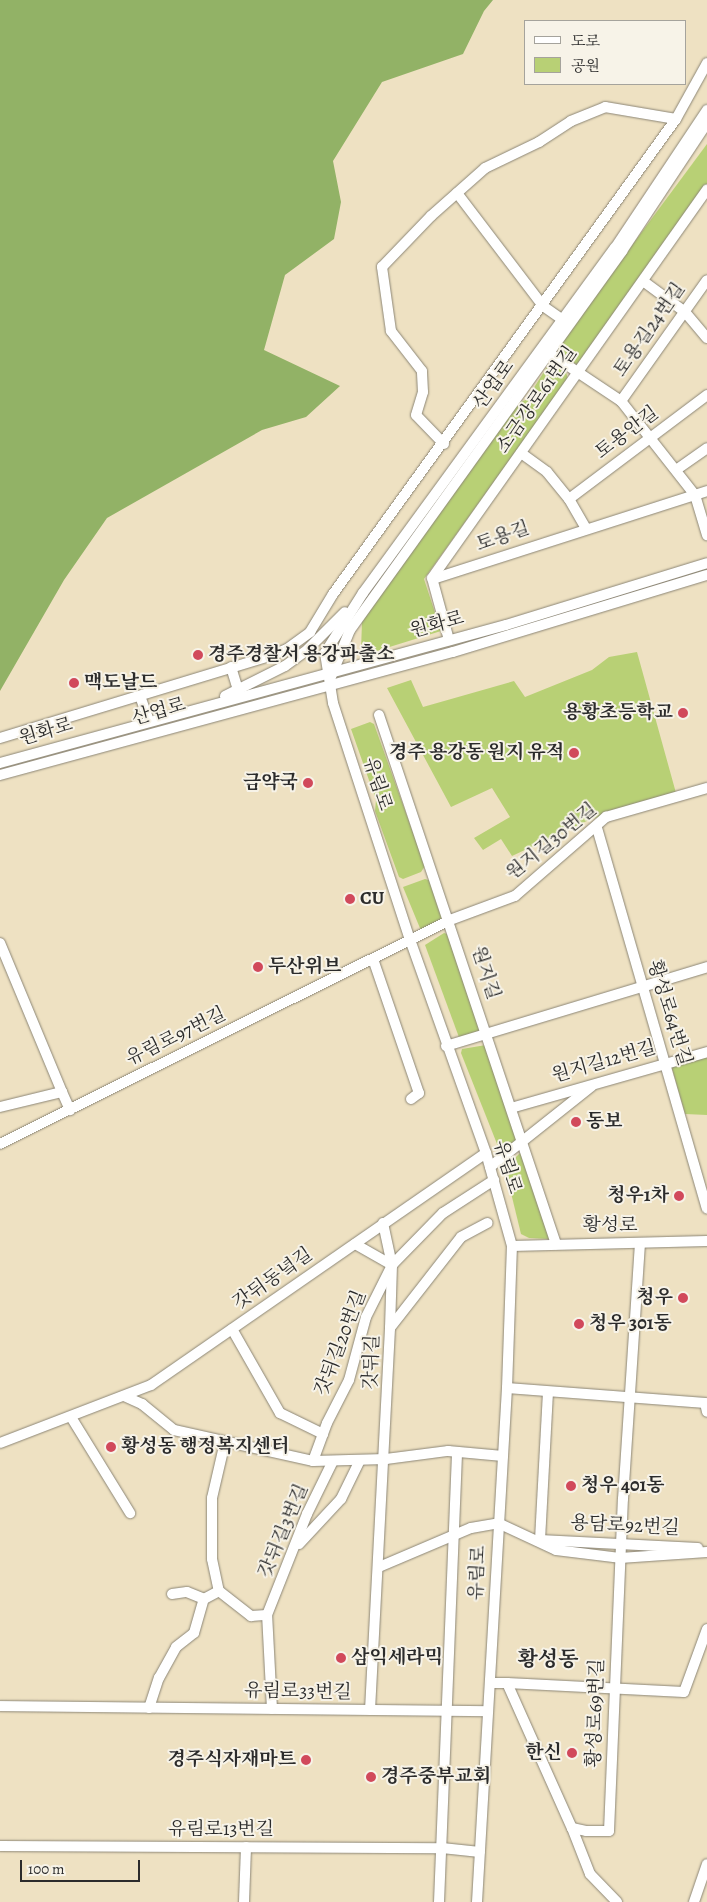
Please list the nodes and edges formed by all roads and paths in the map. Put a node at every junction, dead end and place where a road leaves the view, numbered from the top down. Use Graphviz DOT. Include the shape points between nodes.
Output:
graph roads {
  1 [pos="707,64"];
  2 [pos="707,112"];
  3 [pos="676,119"];
  4 [pos="707,123"];
  5 [pos="707,190"];
  6 [pos="457,193"];
  7 [pos="707,280"];
  8 [pos="643,281"];
  9 [pos="542,306"];
  10 [pos="685,312"];
  11 [pos="563,320"];
  12 [pos="707,338"];
  13 [pos="549,353"];
  14 [pos="578,372"];
  15 [pos="707,395"];
  16 [pos="621,401"];
  17 [pos="650,437"];
  18 [pos="444,444"];
  19 [pos="707,448"];
  20 [pos="521,453"];
  21 [pos="676,470"];
  22 [pos="707,491"];
  23 [pos="695,495"];
  24 [pos="569,499"];
  25 [pos="586,528"];
  26 [pos="707,534"];
  27 [pos="707,563"];
  28 [pos="707,575"];
  29 [pos="432,579"];
  30 [pos="363,593"];
  31 [pos="326,606"];
  32 [pos="350,606"];
  33 [pos="326,632"];
  34 [pos="449,640"];
  35 [pos="231,667"];
  36 [pos="330,673"];
  37 [pos="328,684"];
  38 [pos="238,690"];
  39 [pos="140,696"];
  40 [pos="181,712"];
  41 [pos="379,715"];
  42 [pos="149,721"];
  43 [pos="0,738"];
  44 [pos="0,763"];
  45 [pos="0,775"];
  46 [pos="707,788"];
  47 [pos="597,828"];
  48 [pos="450,920"];
  49 [pos="410,940"];
  50 [pos="0,944"];
  51 [pos="373,959"];
  52 [pos="707,967"];
  53 [pos="641,985"];
  54 [pos="487,1035"];
  55 [pos="446,1046"];
  56 [pos="707,1052"];
  57 [pos="666,1062"];
  58 [pos="597,1082"];
  59 [pos="62,1092"];
  60 [pos="411,1098"];
  61 [pos="0,1106"];
  62 [pos="511,1108"];
  63 [pos="70,1110"];
  64 [pos="522,1141"];
  65 [pos="0,1144"];
  66 [pos="486,1154"];
  67 [pos="490,1167"];
  68 [pos="494,1180"];
  69 [pos="707,1208"];
  70 [pos="487,1222"];
  71 [pos="384,1223"];
  72 [pos="707,1241"];
  73 [pos="355,1244"];
  74 [pos="556,1244"];
  75 [pos="640,1244"];
  76 [pos="512,1246"];
  77 [pos="392,1265"];
  78 [pos="390,1328"];
  79 [pos="232,1329"];
  80 [pos="507,1388"];
  81 [pos="548,1392"];
  82 [pos="124,1396"];
  83 [pos="632,1400"];
  84 [pos="707,1412"];
  85 [pos="71,1417"];
  86 [pos="323,1434"];
  87 [pos="225,1442"];
  88 [pos="0,1443"];
  89 [pos="457,1452"];
  90 [pos="504,1456"];
  91 [pos="386,1459"];
  92 [pos="360,1460"];
  93 [pos="313,1461"];
  94 [pos="333,1461"];
  95 [pos="130,1513"];
  96 [pos="498,1522"];
  97 [pos="455,1534"];
  98 [pos="540,1540"];
  99 [pos="621,1543"];
  100 [pos="296,1547"];
  101 [pos="707,1550"];
  102 [pos="620,1558"];
  103 [pos="379,1567"];
  104 [pos="219,1591"];
  105 [pos="172,1594"];
  106 [pos="204,1599"];
  107 [pos="267,1614"];
  108 [pos="707,1629"];
  109 [pos="490,1683"];
  110 [pos="507,1683"];
  111 [pos="614,1689"];
  112 [pos="0,1706"];
  113 [pos="149,1708"];
  114 [pos="272,1709"];
  115 [pos="370,1710"];
  116 [pos="446,1710"];
  117 [pos="487,1711"];
  118 [pos="572,1828"];
  119 [pos="0,1846"];
  120 [pos="246,1847"];
  121 [pos="442,1848"];
  122 [pos="480,1852"];
  123 [pos="707,1864"];
  124 [pos="244,1902"];
  125 [pos="439,1902"];
  126 [pos="477,1902"];
  127 [pos="617,1902"];
  128 [pos="694,1902"];
  1 -- 3 [label="street"];
  2 -- 11 [label="street, 산업로"];
  3 -- 6 [label="street" via="605,107 580,116 539,142 500,158"];
  3 -- 9 [label="street"];
  4 -- 13 [label="street, 산업로" via="662,195"];
  5 -- 8 [label="street, 소금강로61번길"];
  6 -- 9 [label="street"];
  6 -- 18 [label="street" via="382,267 392,331 422,371 423,392 416,415"];
  7 -- 10 [label="street, 토용길24번길"];
  8 -- 10 [label="street"];
  8 -- 14 [label="street, 소금강로61번길"];
  9 -- 11 [label="street"];
  9 -- 18 [label="street"];
  10 -- 12 [label="street"];
  10 -- 16 [label="street, 토용길24번길"];
  11 -- 30 [label="street, 산업로"];
  13 -- 14 [label="street"];
  13 -- 36 [label="street, 산업로" via="350,630"];
  14 -- 16 [label="street"];
  14 -- 20 [label="street, 소금강로61번길"];
  15 -- 17 [label="street, 토용안길"];
  16 -- 17 [label="street, 토용길24번길"];
  17 -- 21 [label="street, 토용길24번길"];
  17 -- 24 [label="street, 토용안길"];
  18 -- 31 [label="street"];
  19 -- 21 [label="street"];
  20 -- 24 [label="street" via="547,472"];
  20 -- 29 [label="street, 소금강로61번길"];
  21 -- 23 [label="street, 토용길24번길"];
  22 -- 23 [label="street, 토용길"];
  23 -- 25 [label="street, 토용길"];
  23 -- 26 [label="street"];
  24 -- 25 [label="street"];
  25 -- 29 [label="street, 토용길"];
  27 -- 34 [label="street, 원화로"];
  28 -- 37 [label="street, 원화로" via="452,652"];
  29 -- 34 [label="street"];
  30 -- 32 [label="street"];
  30 -- 36 [label="street, 산업로" via="325,653"];
  31 -- 32 [label="street" via="338,609"];
  31 -- 33 [label="street" via="330,617"];
  31 -- 35 [label="street" via="310,632 289,648"];
  32 -- 33 [label="street"];
  33 -- 38 [label="street" via="285,666"];
  34 -- 36 [label="street, 원화로"];
  35 -- 38 [label="street"];
  35 -- 39 [label="street"];
  36 -- 37 [label="street, 산업로"];
  36 -- 40 [label="street, 원화로"];
  37 -- 45 [label="street, 산업로"];
  37 -- 49 [label="street, 유림로"];
  38 -- 40 [label="street"];
  39 -- 42 [label="street"];
  39 -- 43 [label="street"];
  40 -- 42 [label="street, 원화로"];
  41 -- 48 [label="street, 원지길"];
  42 -- 44 [label="street, 원화로"];
  46 -- 47 [label="street, 원지길30번길" via="606,817"];
  47 -- 48 [label="street, 원지길30번길" via="515,896"];
  47 -- 53 [label="street, 황성로64번길"];
  48 -- 49 [label="street, 원지길30번길"];
  48 -- 54 [label="street, 원지길"];
  49 -- 51 [label="street, 유림로97번길"];
  49 -- 55 [label="street, 유림로"];
  50 -- 59 [label="street"];
  51 -- 60 [label="street" via="419,1093"];
  51 -- 63 [label="street, 유림로97번길"];
  52 -- 53 [label="street"];
  53 -- 54 [label="street"];
  53 -- 57 [label="street, 황성로64번길"];
  54 -- 55 [label="street"];
  54 -- 62 [label="street, 원지길"];
  55 -- 66 [label="street, 유림로"];
  56 -- 57 [label="street, 원지길12번길"];
  57 -- 58 [label="street, 원지길12번길"];
  57 -- 69 [label="street, 황성로64번길"];
  58 -- 62 [label="street, 원지길12번길"];
  58 -- 64 [label="street"];
  59 -- 61 [label="street"];
  59 -- 63 [label="street"];
  62 -- 64 [label="street, 원지길"];
  63 -- 65 [label="street, 유림로97번길"];
  64 -- 67 [label="street"];
  64 -- 74 [label="street, 원지길"];
  66 -- 67 [label="street, 유림로"];
  66 -- 71 [label="street, 갓뒤동녘길"];
  67 -- 68 [label="street, 유림로"];
  68 -- 76 [label="street, 유림로"];
  68 -- 77 [label="street, 갓뒤길20번길" via="443,1213"];
  70 -- 78 [label="street" via="461,1237"];
  71 -- 73 [label="street, 갓뒤동녘길"];
  71 -- 77 [label="street"];
  72 -- 75 [label="street, 황성로"];
  73 -- 77 [label="street"];
  73 -- 79 [label="street, 갓뒤동녘길"];
  74 -- 75 [label="street, 황성로"];
  74 -- 76 [label="street, 황성로"];
  75 -- 83 [label="street, 황성로69번길"];
  76 -- 80 [label="street, 유림로"];
  77 -- 78 [label="street, 갓뒤길"];
  77 -- 86 [label="street, 갓뒤길20번길" via="366,1317 350,1380"];
  78 -- 91 [label="street, 갓뒤길"];
  79 -- 82 [label="street, 갓뒤동녘길" via="151,1385"];
  79 -- 86 [label="street" via="280,1413"];
  80 -- 81 [label="street"];
  80 -- 90 [label="street, 유림로"];
  81 -- 83 [label="street"];
  81 -- 98 [label="street"];
  82 -- 85 [label="street, 갓뒤동녘길"];
  82 -- 87 [label="street" via="142,1404 174,1430"];
  83 -- 84 [label="street" via="705,1403"];
  83 -- 99 [label="street, 황성로69번길"];
  85 -- 88 [label="street, 갓뒤동녘길"];
  85 -- 95 [label="street"];
  86 -- 93 [label="street, 갓뒤길20번길"];
  87 -- 93 [label="street"];
  87 -- 104 [label="street" via="212,1498 212,1559"];
  89 -- 90 [label="street"];
  89 -- 91 [label="street"];
  89 -- 97 [label="street"];
  90 -- 96 [label="street, 유림로"];
  91 -- 92 [label="street"];
  91 -- 103 [label="street, 갓뒤길"];
  92 -- 94 [label="street"];
  92 -- 100 [label="street" via="341,1498"];
  93 -- 94 [label="street"];
  94 -- 100 [label="street, 갓뒤길3번길" via="307,1514"];
  96 -- 97 [label="street"];
  96 -- 98 [label="street, 용담로92번길"];
  96 -- 109 [label="street, 유림로"];
  97 -- 103 [label="street"];
  97 -- 116 [label="street"];
  98 -- 99 [label="street, 용담로92번길"];
  98 -- 102 [label="street, 용담로92번길" via="556,1550"];
  99 -- 101 [label="street, 용담로92번길"];
  99 -- 102 [label="street, 황성로69번길"];
  100 -- 107 [label="street, 갓뒤길3번길"];
  101 -- 102 [label="street"];
  102 -- 111 [label="street, 황성로69번길"];
  103 -- 115 [label="street, 갓뒤길"];
  104 -- 106 [label="street"];
  104 -- 107 [label="street" via="251,1616"];
  105 -- 106 [label="street" via="186,1592"];
  106 -- 113 [label="street" via="194,1633 176,1647 159,1678"];
  107 -- 114 [label="street, 갓뒤길3번길"];
  108 -- 111 [label="street" via="684,1692"];
  109 -- 110 [label="street"];
  109 -- 117 [label="street, 유림로"];
  110 -- 111 [label="street"];
  110 -- 118 [label="street"];
  111 -- 118 [label="street, 황성로69번길" via="609,1831"];
  112 -- 113 [label="street, 유림로33번길"];
  113 -- 114 [label="street, 유림로33번길"];
  114 -- 115 [label="street, 유림로33번길"];
  115 -- 116 [label="street, 유림로33번길"];
  116 -- 117 [label="street, 유림로33번길"];
  116 -- 121 [label="street"];
  117 -- 122 [label="street, 유림로"];
  118 -- 127 [label="street" via="590,1874"];
  119 -- 120 [label="street, 유림로13번길"];
  120 -- 121 [label="street, 유림로13번길"];
  120 -- 124 [label="street"];
  121 -- 122 [label="street, 유림로13번길"];
  121 -- 125 [label="street"];
  122 -- 126 [label="street, 유림로"];
  123 -- 128 [label="street"];
}
